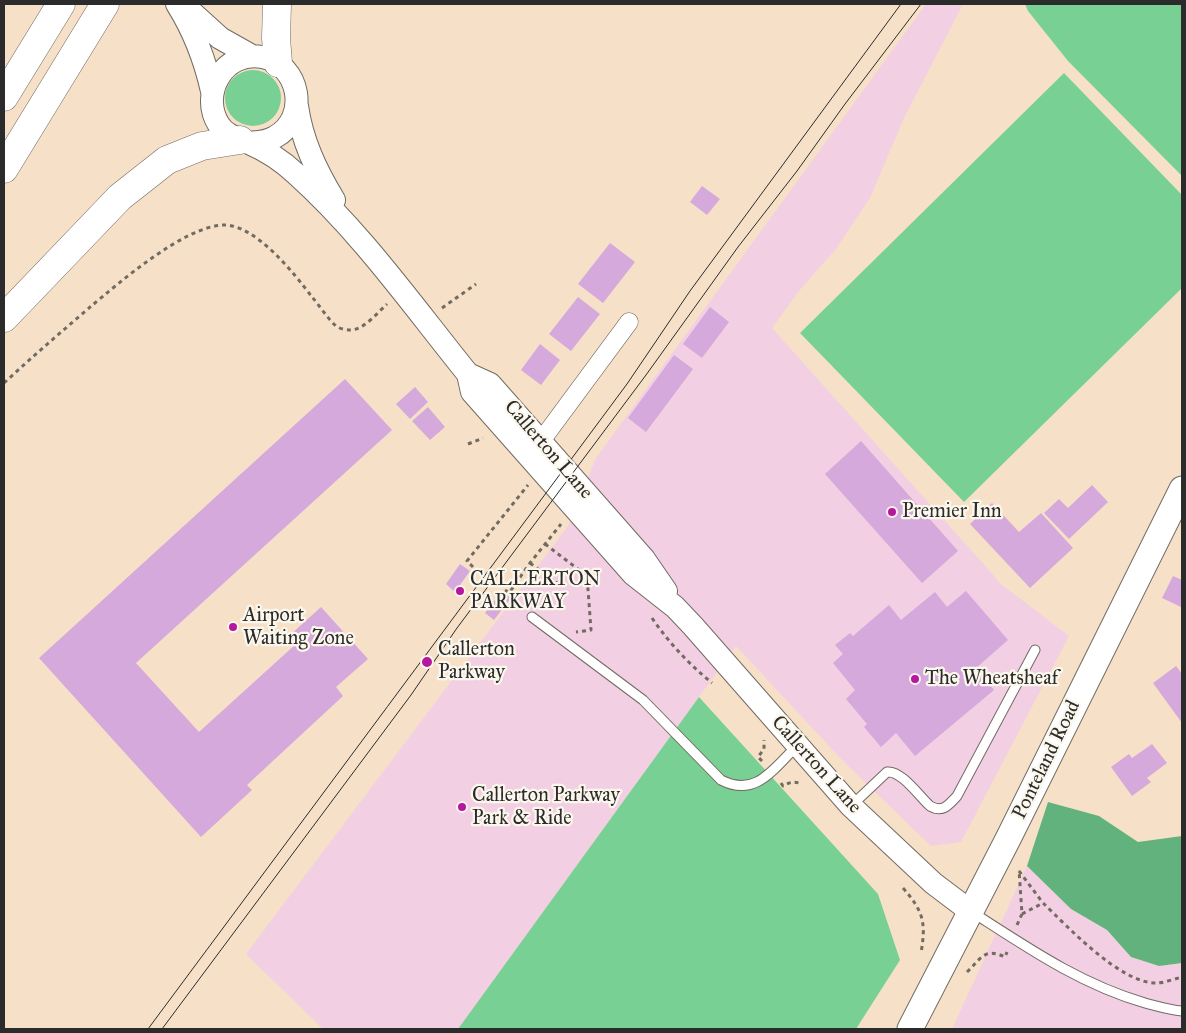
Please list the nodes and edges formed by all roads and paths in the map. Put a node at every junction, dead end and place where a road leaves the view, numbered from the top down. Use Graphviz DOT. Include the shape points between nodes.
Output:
graph roads {
  1 [pos="60,4"];
  2 [pos="105,4"];
  3 [pos="177,4"];
  4 [pos="183,4"];
  5 [pos="277,4"];
  6 [pos="265,60"];
  7 [pos="212,91"];
  8 [pos="4,97"];
  9 [pos="297,106"];
  10 [pos="245,141"];
  11 [pos="4,169"];
  12 [pos="359,239"];
  13 [pos="476,284"];
  14 [pos="401,292"];
  15 [pos="4,318"];
  16 [pos="425,321"];
  17 [pos="628,322"];
  18 [pos="4,383"];
  19 [pos="470,383"];
  20 [pos="541,441"];
  21 [pos="530,482"];
  22 [pos="1182,489"];
  23 [pos="564,521"];
  24 [pos="545,544"];
  25 [pos="530,563"];
  26 [pos="474,567"];
  27 [pos="557,583"];
  28 [pos="505,590"];
  29 [pos="675,607"];
  30 [pos="532,617"];
  31 [pos="565,642"];
  32 [pos="1035,650"];
  33 [pos="797,746"];
  34 [pos="851,806"];
  35 [pos="908,894"];
  36 [pos="1043,903"];
  37 [pos="970,911"];
  38 [pos="924,938"];
  39 [pos="1005,957"];
  40 [pos="973,966"];
  41 [pos="1182,977"];
  42 [pos="1182,1011"];
  43 [pos="910,1029"];
  1 -- 8 [label="highway"];
  2 -- 11 [label="highway"];
  3 -- 7 [label="street" via="197,42"];
  4 -- 6 [label="street" via="220,38"];
  5 -- 6 [label="highway" via="276,38"];
  6 -- 7 [label="street" via="238,59 217,78"];
  6 -- 9 [label="street" via="287,71 294,82"];
  7 -- 10 [label="street" via="211,104 220,126 229,135"];
  9 -- 10 [label="street" via="286,129 275,137 263,142"];
  9 -- 12 [label="street, Callerton Lane" via="303,136 314,164"];
  10 -- 12 [label="street, Callerton Lane" via="270,153 295,173"];
  10 -- 15 [label="highway" via="202,146 167,160 120,197"];
  12 -- 14 [label="street, Callerton Lane"];
  13 -- 16 [label="path"];
  14 -- 16 [label="street, Callerton Lane"];
  14 -- 18 [label="path" via="365,324 352,330 341,328 255,236 234,226 216,226 181,241 140,267"];
  16 -- 19 [label="street, Callerton Lane"];
  17 -- 20 [label="street"];
  19 -- 20 [label="street, Callerton Lane" via="490,384"];
  19 -- 29 [label="street, Callerton Lane" via="633,574"];
  20 -- 29 [label="street, Callerton Lane" via="644,559"];
  21 -- 26 [label="path" via="467,561"];
  22 -- 37 [label="main road, Ponteland Road"];
  23 -- 24 [label="path"];
  24 -- 25 [label="path"];
  24 -- 31 [label="path" via="587,576 591,630 572,633"];
  25 -- 27 [label="path"];
  25 -- 28 [label="path" via="509,593"];
  29 -- 33 [label="street, Callerton Lane"];
  30 -- 31 [label="lane"];
  31 -- 33 [label="lane" via="643,700 728,784 738,787 754,785"];
  32 -- 34 [label="lane" via="957,796 948,807 941,810 930,806 892,771"];
  33 -- 34 [label="street, Callerton Lane"];
  34 -- 37 [label="street, Callerton Lane" via="933,883"];
  35 -- 38 [label="path" via="924,923"];
  36 -- 36 [label="path" via="1019,871 1022,914"];
  36 -- 41 [label="path" via="1089,947 1130,977 1155,983"];
  37 -- 42 [label="lane" via="1068,972 1125,997"];
  37 -- 43 [label="main road, Ponteland Road"];
  39 -- 40 [label="path" via="987,953"];
}
